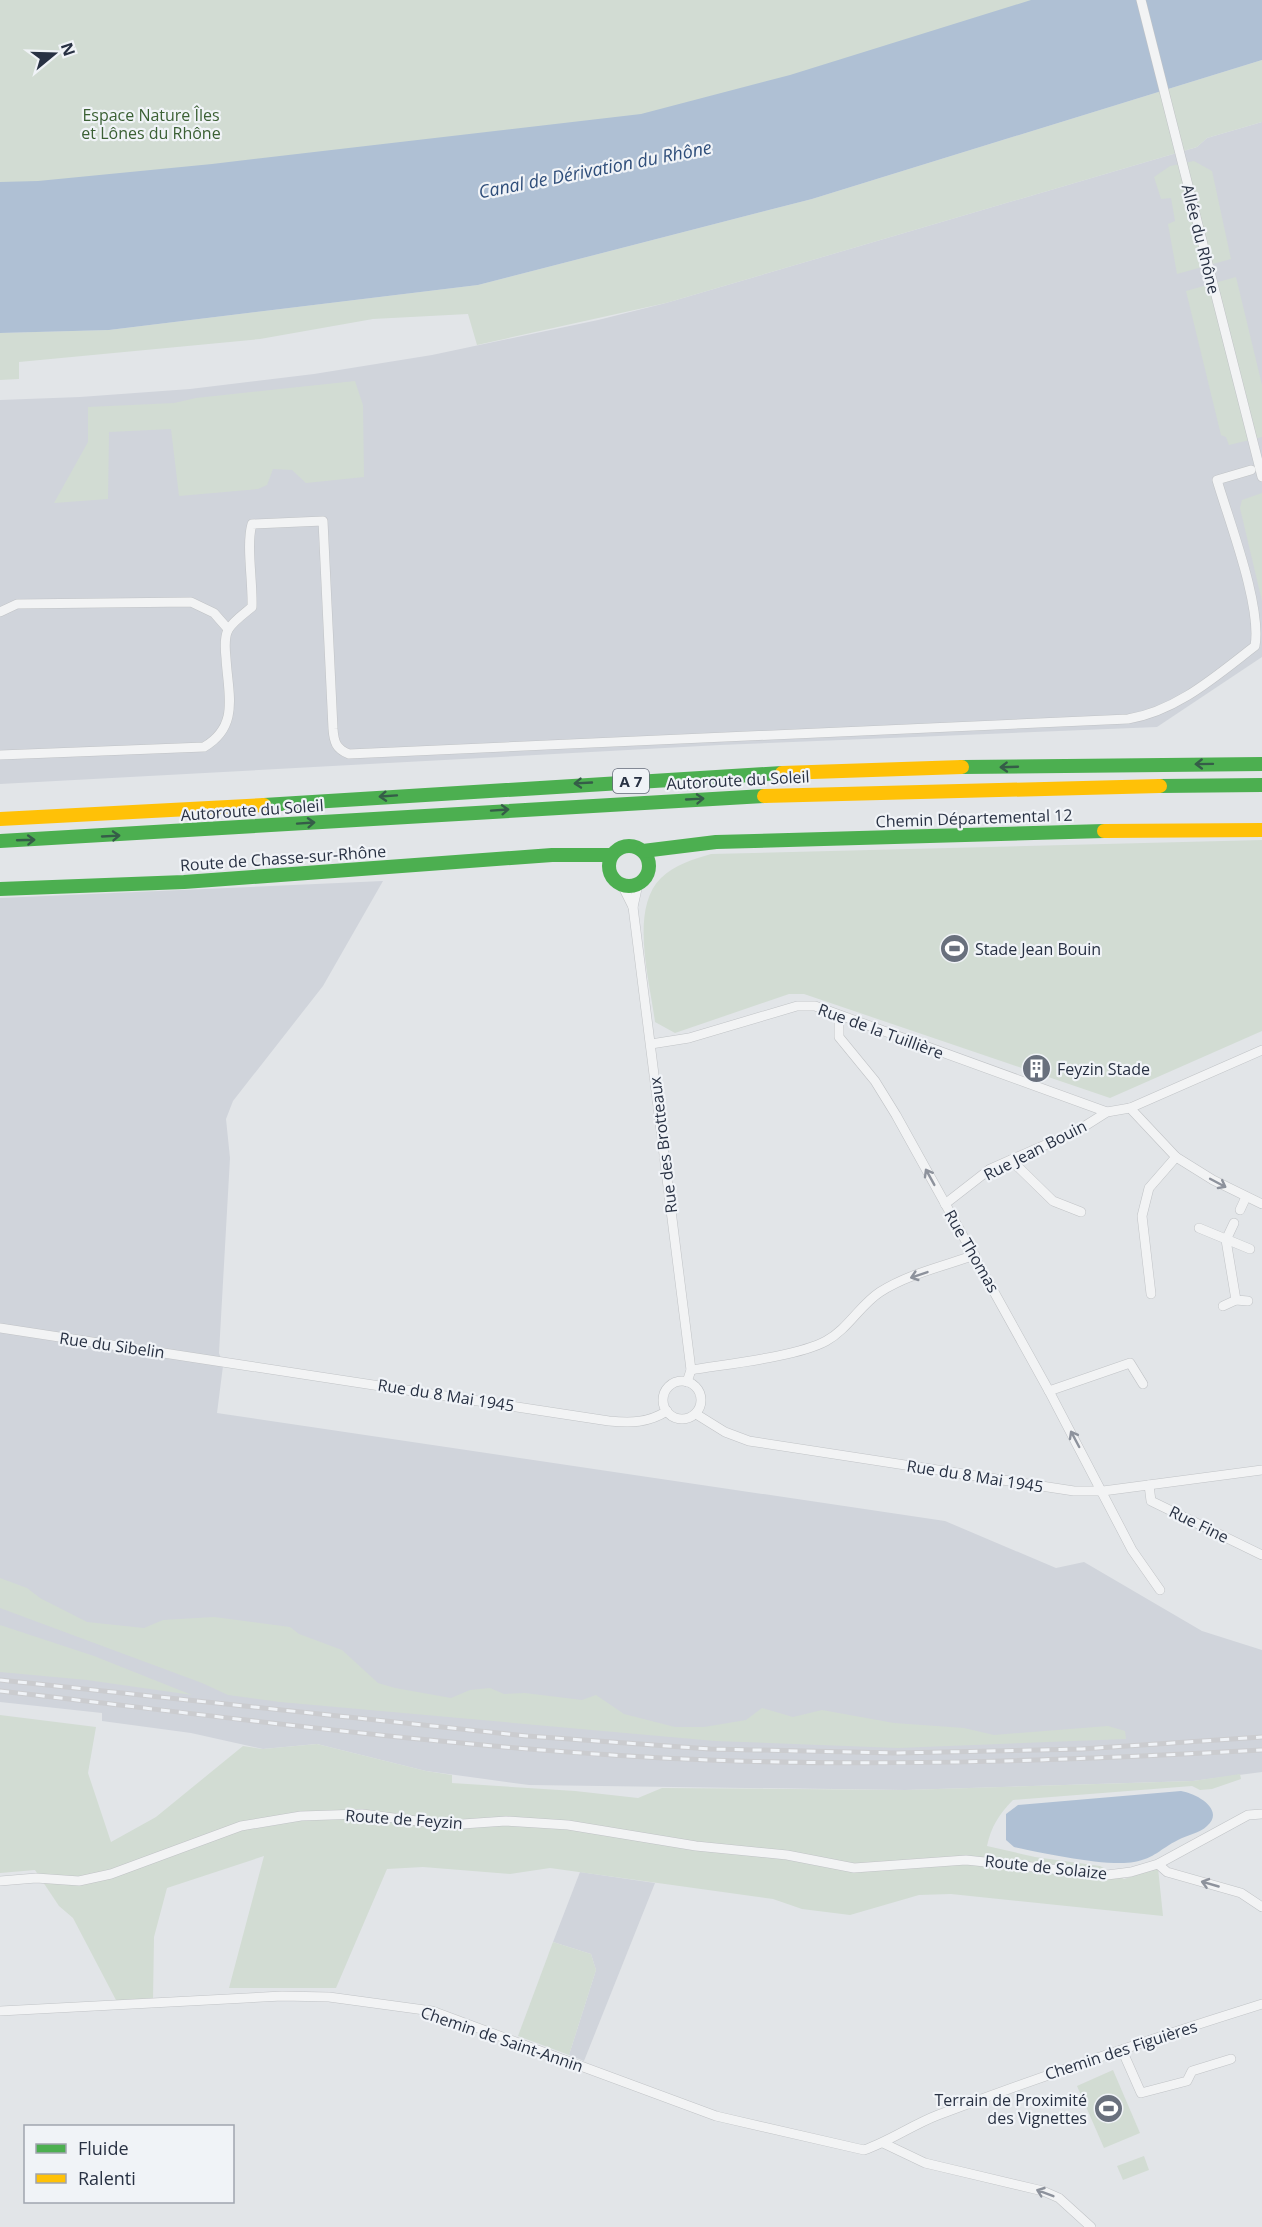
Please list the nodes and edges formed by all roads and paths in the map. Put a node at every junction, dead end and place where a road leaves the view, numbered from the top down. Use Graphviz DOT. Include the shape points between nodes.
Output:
graph roads {
  1 [pos="1141,0"];
  2 [pos="1251,470"];
  3 [pos="1262,477"];
  4 [pos="0,612"];
  5 [pos="228,629"];
  6 [pos="0,755"];
  7 [pos="1262,764"];
  8 [pos="1262,785"];
  9 [pos="0,819"];
  10 [pos="1262,830"];
  11 [pos="0,841"];
  12 [pos="688,846"];
  13 [pos="643,851"];
  14 [pos="567,855"];
  15 [pos="611,855"];
  16 [pos="649,869"];
  17 [pos="609,871"];
  18 [pos="638,884"];
  19 [pos="622,885"];
  20 [pos="0,889"];
  21 [pos="633,907"];
  22 [pos="839,1017"];
  23 [pos="651,1044"];
  24 [pos="1262,1050"];
  25 [pos="1130,1108"];
  26 [pos="1107,1112"];
  27 [pos="1176,1157"];
  28 [pos="1011,1160"];
  29 [pos="1246,1197"];
  30 [pos="945,1204"];
  31 [pos="1262,1204"];
  32 [pos="1240,1210"];
  33 [pos="1081,1212"];
  34 [pos="1234,1223"];
  35 [pos="1199,1228"];
  36 [pos="1226,1240"];
  37 [pos="1250,1249"];
  38 [pos="975,1255"];
  39 [pos="1151,1294"];
  40 [pos="1236,1300"];
  41 [pos="1248,1301"];
  42 [pos="1223,1306"];
  43 [pos="0,1328"];
  44 [pos="223,1361"];
  45 [pos="691,1370"];
  46 [pos="687,1382"];
  47 [pos="1143,1384"];
  48 [pos="1049,1391"];
  49 [pos="667,1411"];
  50 [pos="696,1414"];
  51 [pos="1262,1470"];
  52 [pos="1149,1485"];
  53 [pos="1103,1491"];
  54 [pos="1262,1555"];
  55 [pos="1160,1590"];
  56 [pos="1262,1814"];
  57 [pos="816,1862"];
  58 [pos="1158,1864"];
  59 [pos="0,1881"];
  60 [pos="1262,1906"];
  61 [pos="1262,2004"];
  62 [pos="0,2011"];
  63 [pos="1122,2050"];
  64 [pos="1231,2060"];
  65 [pos="883,2143"];
  66 [pos="1091,2227"];
  1 -- 3 [label="street, Allée du Rhône"];
  2 -- 5 [label="street" via="1217,480 1253,604 1255,646 1186,696 1151,715 1128,719 349,754 340,751 333,735 323,521 252,524 252,607"];
  4 -- 5 [label="street" via="17,604 191,602 213,613"];
  5 -- 6 [label="street" via="227,726 219,738 204,747"];
  7 -- 9 [label="main road, Autoroute du Soleil / A 7, one-way" via="806,772"];
  11 -- 8 [label="main road, Autoroute du Soleil / A 7, one-way" via="806,794"];
  10 -- 12 [label="main road, Chemin Départemental 12" via="1045,832"];
  12 -- 13 [label="main road, Chemin Départemental 12"];
  12 -- 16 [label="main road, Chemin Départemental 12"];
  13 -- 15 [label="main road" via="626,845"];
  13 -- 16 [label="main road"];
  14 -- 15 [label="main road, Route de Chasse-sur-Rhône"];
  14 -- 17 [label="main road, Route de Chasse-sur-Rhône"];
  14 -- 20 [label="main road, Route de Chasse-sur-Rhône" via="184,882"];
  15 -- 17 [label="main road"];
  16 -- 18 [label="main road"];
  17 -- 19 [label="main road"];
  18 -- 19 [label="main road"];
  18 -- 21 [label="street, Rue des Brotteaux"];
  19 -- 21 [label="street, Rue des Brotteaux"];
  21 -- 23 [label="street, Rue des Brotteaux"];
  22 -- 23 [label="street, Rue de la Tuillière" via="815,1006 797,1006 689,1038"];
  22 -- 26 [label="street, Rue de la Tuillière"];
  30 -- 22 [label="street, Rue Thomas, one-way" via="875,1081 839,1037"];
  23 -- 45 [label="street, Rue des Brotteaux"];
  24 -- 25 [label="street, Rue Jean Bouin"];
  25 -- 26 [label="street, Rue Jean Bouin"];
  25 -- 27 [label="street"];
  26 -- 28 [label="street, Rue Jean Bouin" via="1077,1131"];
  27 -- 29 [label="street, one-way"];
  27 -- 39 [label="street" via="1149,1188 1142,1216"];
  28 -- 30 [label="street, Rue Jean Bouin" via="990,1168"];
  28 -- 33 [label="street" via="1053,1201"];
  29 -- 31 [label="street"];
  29 -- 32 [label="street"];
  30 -- 38 [label="street, Rue Thomas"];
  34 -- 36 [label="street"];
  35 -- 36 [label="street"];
  36 -- 37 [label="street"];
  36 -- 40 [label="street"];
  38 -- 45 [label="street, one-way" via="879,1292 825,1342"];
  38 -- 48 [label="street, Rue Thomas"];
  40 -- 41 [label="street"];
  40 -- 42 [label="street"];
  43 -- 44 [label="street, Rue du Sibelin"];
  44 -- 49 [label="street, Rue du 8 Mai 1945" via="609,1421 648,1420"];
  45 -- 46 [label="street, Rue des Brotteaux"];
  46 -- 49 [label="street" via="668,1389 664,1399"];
  46 -- 50 [label="street" via="701,1398"];
  47 -- 48 [label="street" via="1130,1363"];
  53 -- 48 [label="street, Rue Thomas, one-way"];
  49 -- 50 [label="street" via="681,1419"];
  50 -- 53 [label="street, Rue du 8 Mai 1945" via="749,1441 1074,1491"];
  51 -- 52 [label="street, Rue du 8 Mai 1945"];
  52 -- 53 [label="street, Rue du 8 Mai 1945"];
  52 -- 54 [label="street, Rue Fine" via="1151,1501"];
  53 -- 55 [label="street, Rue Thomas" via="1132,1550"];
  56 -- 58 [label="street, Route de Solaize" via="1248,1815"];
  57 -- 58 [label="street, Route de Solaize" via="854,1868 966,1860 1097,1875 1126,1873"];
  57 -- 59 [label="street, Route de Feyzin" via="787,1854 696,1846 530,1821 448,1825 390,1816 331,1814 240,1826 111,1874 79,1881"];
  60 -- 58 [label="street, one-way" via="1241,1893 1167,1872"];
  61 -- 63 [label="street, Chemin des Figuières"];
  62 -- 65 [label="street, Chemin de Saint-Annin" via="282,1996 329,1997 432,2011 716,2116 864,2150"];
  63 -- 64 [label="street" via="1141,2093 1187,2081 1192,2072"];
  63 -- 65 [label="street, Chemin des Figuières" via="926,2120"];
  66 -- 65 [label="street, one-way" via="1059,2198 1043,2191 925,2163"];
}
